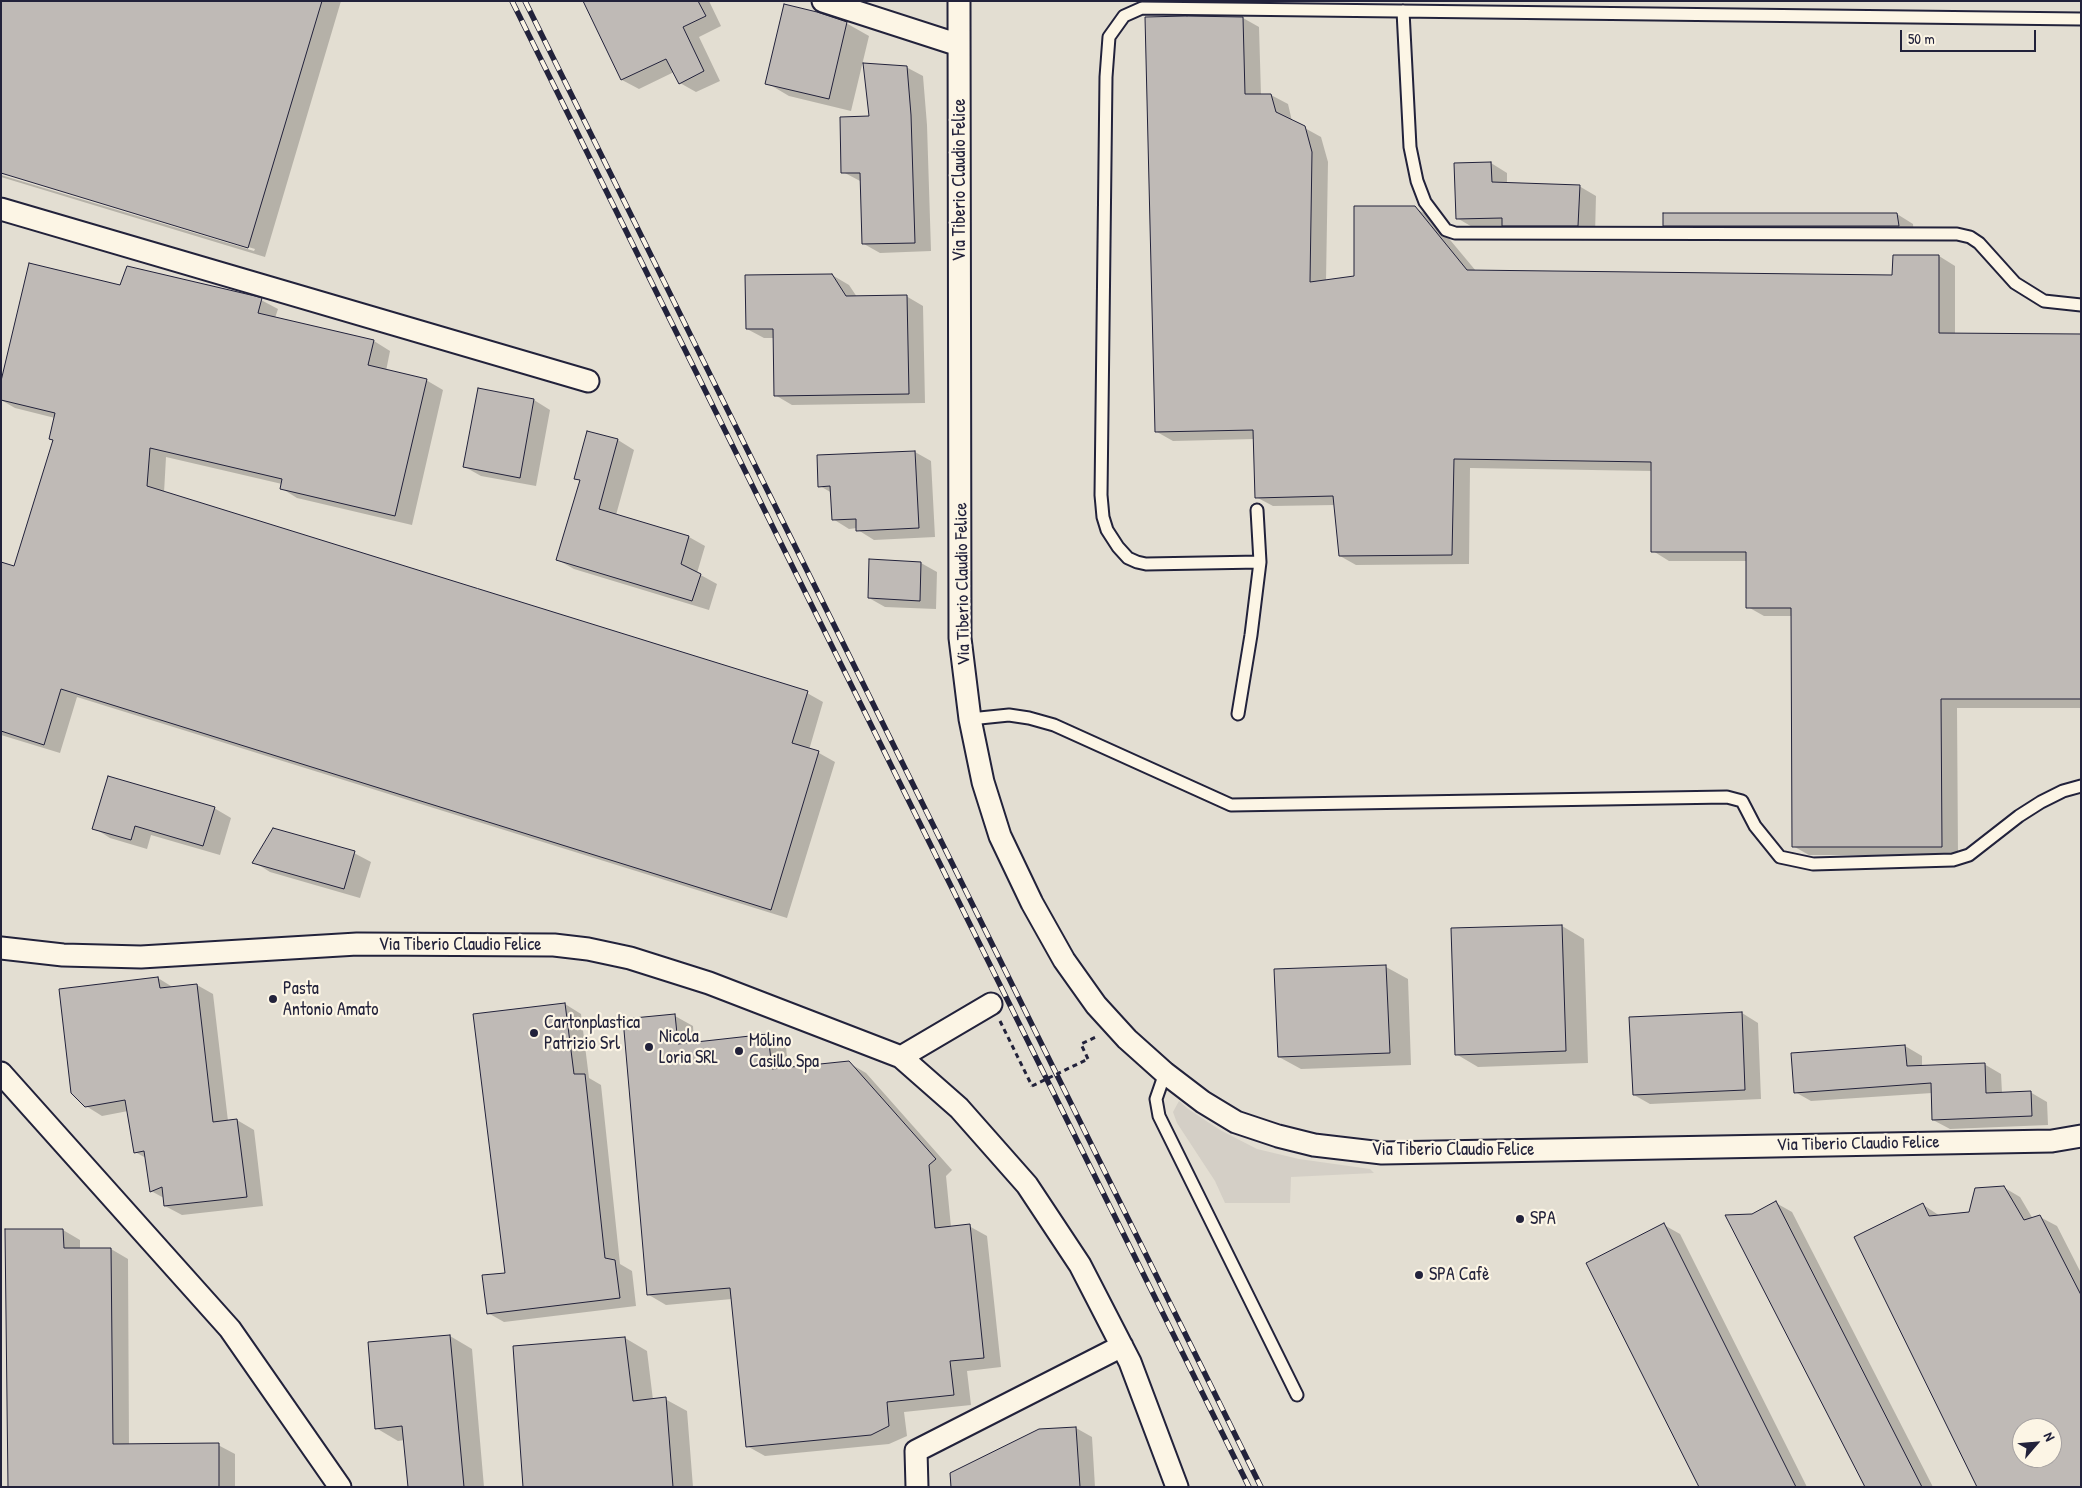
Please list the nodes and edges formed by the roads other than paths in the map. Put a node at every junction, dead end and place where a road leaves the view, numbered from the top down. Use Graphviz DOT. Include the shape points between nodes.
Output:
graph roads {
  1 [pos="823,1"];
  2 [pos="959,1"];
  3 [pos="1403,11"];
  4 [pos="2081,19"];
  5 [pos="959,46"];
  6 [pos="1,209"];
  7 [pos="2081,305"];
  8 [pos="588,381"];
  9 [pos="1257,510"];
  10 [pos="1260,562"];
  11 [pos="1238,714"];
  12 [pos="970,719"];
  13 [pos="2081,786"];
  14 [pos="1,948"];
  15 [pos="992,1004"];
  16 [pos="901,1057"];
  17 [pos="1,1073"];
  18 [pos="1165,1073"];
  19 [pos="2081,1136"];
  20 [pos="1122,1346"];
  21 [pos="1298,1395"];
  22 [pos="340,1487"];
  23 [pos="917,1487"];
  24 [pos="1177,1487"];
  1 -- 5 [label="street"];
  2 -- 5 [label="street, Via Tiberio Claudio Felice"];
  3 -- 4 [label="lane"];
  3 -- 7 [label="lane" via="1410,147 1424,202 1446,230 1455,233 1957,234 1979,243 2015,283 2044,301"];
  3 -- 10 [label="lane" via="1142,8 1124,16 1109,37 1101,496 1105,524 1122,553 1137,562"];
  5 -- 12 [label="street, Via Tiberio Claudio Felice" via="960,638"];
  6 -- 8 [label="street"];
  9 -- 10 [label="lane"];
  10 -- 11 [label="lane"];
  12 -- 13 [label="lane" via="1008,716 1054,725 1231,805 1742,800 1755,826 1780,857 1814,864 1961,858 2041,802 2064,790"];
  12 -- 18 [label="street, Via Tiberio Claudio Felice" via="982,782 1000,836 1032,904 1064,960 1096,1005"];
  14 -- 16 [label="street, Via Tiberio Claudio Felice" via="63,955 141,958 357,944 554,945 588,949 630,958 709,983"];
  15 -- 16 [label="street"];
  16 -- 20 [label="street, Via Tiberio Claudio Felice" via="959,1108 1028,1185 1080,1265"];
  17 -- 22 [label="street" via="230,1329"];
  18 -- 19 [label="street, Via Tiberio Claudio Felice" via="1236,1122 1314,1144 1382,1153 2042,1141"];
  18 -- 21 [label="lane" via="1156,1099 1159,1116"];
  20 -- 23 [label="street" via="916,1451"];
  20 -- 24 [label="street, Via Tiberio Claudio Felice"];
}
